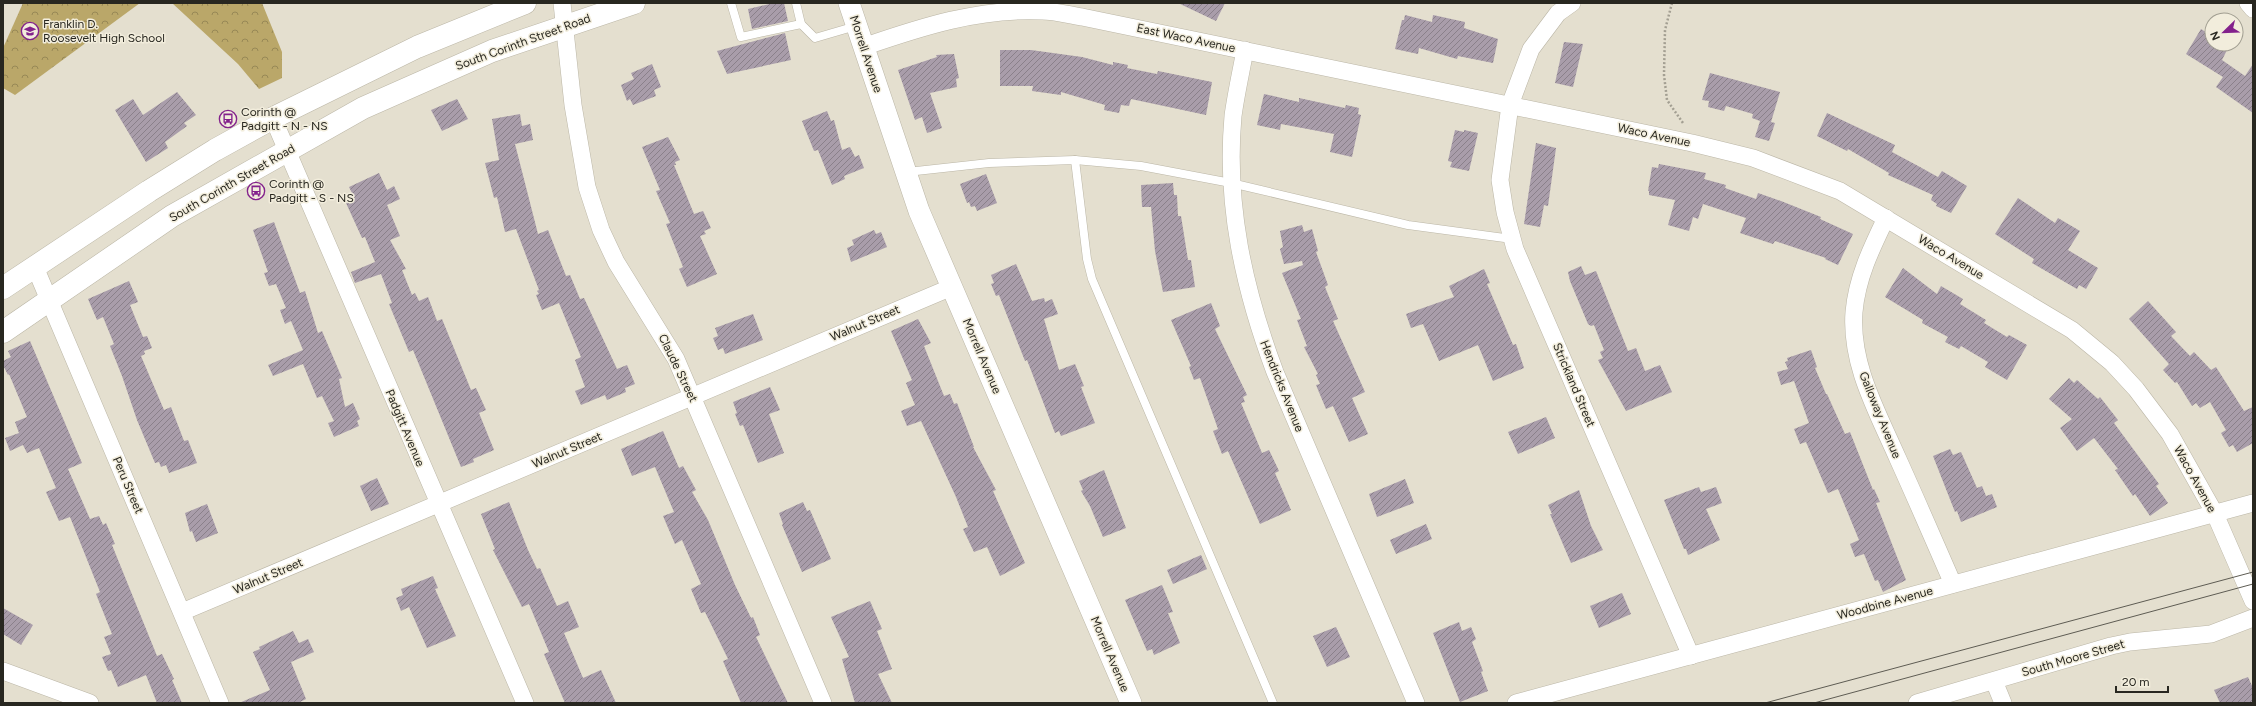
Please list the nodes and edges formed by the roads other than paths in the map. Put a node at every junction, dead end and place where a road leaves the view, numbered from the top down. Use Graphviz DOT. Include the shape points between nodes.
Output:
graph roads {
  1 [pos="525,3"];
  2 [pos="562,3"];
  3 [pos="634,3"];
  4 [pos="731,3"];
  5 [pos="796,3"];
  6 [pos="849,3"];
  7 [pos="1572,3"];
  8 [pos="2248,3"];
  9 [pos="2253,8"];
  10 [pos="481,20"];
  11 [pos="801,24"];
  12 [pos="565,25"];
  13 [pos="856,26"];
  14 [pos="863,47"];
  15 [pos="1245,50"];
  16 [pos="492,51"];
  17 [pos="1510,105"];
  18 [pos="273,118"];
  19 [pos="287,151"];
  20 [pos="1075,160"];
  21 [pos="906,172"];
  22 [pos="1231,183"];
  23 [pos="1886,218"];
  24 [pos="1512,240"];
  25 [pos="35,267"];
  26 [pos="952,287"];
  27 [pos="3,288"];
  28 [pos="50,300"];
  29 [pos="3,332"];
  30 [pos="693,397"];
  31 [pos="2253,503"];
  32 [pos="438,504"];
  33 [pos="2215,514"];
  34 [pos="1953,584"];
  35 [pos="2253,602"];
  36 [pos="182,612"];
  37 [pos="2253,618"];
  38 [pos="1691,656"];
  39 [pos="3,671"];
  40 [pos="1994,681"];
  41 [pos="90,703"];
  42 [pos="220,703"];
  43 [pos="525,703"];
  44 [pos="823,703"];
  45 [pos="1131,703"];
  46 [pos="1273,703"];
  47 [pos="1416,703"];
  48 [pos="1516,703"];
  49 [pos="1917,703"];
  50 [pos="2003,703"];
  1 -- 10 [label="main road"];
  2 -- 12 [label="street, Claude Street"];
  3 -- 12 [label="main road, South Corinth Street Road"];
  4 -- 11 [label="lane" via="741,37"];
  5 -- 11 [label="lane"];
  6 -- 13 [label="street, Morrell Avenue"];
  7 -- 17 [label="street, Strickland Street" via="1558,13 1531,49"];
  8 -- 9 [label="street"];
  10 -- 16 [label="main road"];
  10 -- 18 [label="main road" via="417,47"];
  11 -- 13 [label="lane" via="815,38"];
  12 -- 16 [label="main road, South Corinth Street Road"];
  12 -- 30 [label="street, Claude Street" via="573,105 587,187 601,230 616,262 676,359"];
  13 -- 14 [label="street, Morrell Avenue"];
  14 -- 15 [label="street, East Waco Avenue" via="915,28 959,17 1043,11"];
  14 -- 21 [label="street, Morrell Avenue"];
  15 -- 17 [label="street, East Waco Avenue"];
  15 -- 22 [label="street, Hendricks Avenue" via="1234,116"];
  16 -- 19 [label="main road, South Corinth Street Road" via="363,108"];
  17 -- 23 [label="street, Waco Avenue" via="1753,158 1840,191"];
  17 -- 24 [label="street, Strickland Street" via="1500,180"];
  18 -- 19 [label="street, Padgitt Avenue"];
  18 -- 25 [label="main road" via="148,191"];
  19 -- 28 [label="main road, South Corinth Street Road" via="172,216"];
  19 -- 32 [label="street, Padgitt Avenue"];
  20 -- 21 [label="lane" via="989,164"];
  20 -- 22 [label="lane" via="1141,166"];
  20 -- 46 [label="lane" via="1087,259 1092,278"];
  21 -- 26 [label="street, Morrell Avenue"];
  22 -- 24 [label="lane" via="1408,225"];
  22 -- 47 [label="street, Hendricks Avenue" via="1246,285 1258,327"];
  23 -- 33 [label="street, Waco Avenue" via="2072,330 2112,364 2136,389 2170,434"];
  23 -- 34 [label="street, Galloway Avenue" via="1865,262 1857,288 1854,314 1855,346 1865,382"];
  24 -- 38 [label="street, Strickland Street"];
  25 -- 27 [label="main road"];
  25 -- 28 [label="street, Peru Street"];
  26 -- 30 [label="street, Walnut Street"];
  26 -- 45 [label="street, Morrell Avenue"];
  28 -- 29 [label="main road, South Corinth Street Road"];
  28 -- 36 [label="street, Peru Street"];
  30 -- 32 [label="street, Walnut Street"];
  30 -- 44 [label="street, Claude Street"];
  31 -- 33 [label="street, Woodbine Avenue"];
  32 -- 36 [label="street, Walnut Street"];
  32 -- 43 [label="street, Padgitt Avenue"];
  33 -- 34 [label="street, Woodbine Avenue"];
  33 -- 35 [label="street, Waco Avenue"];
  34 -- 38 [label="street, Woodbine Avenue"];
  36 -- 42 [label="street, Peru Street"];
  37 -- 40 [label="street, South Moore Street" via="2211,634 2110,646"];
  38 -- 48 [label="street, Woodbine Avenue"];
  39 -- 41 [label="street"];
  40 -- 49 [label="street, South Moore Street"];
  40 -- 50 [label="street"];
}
